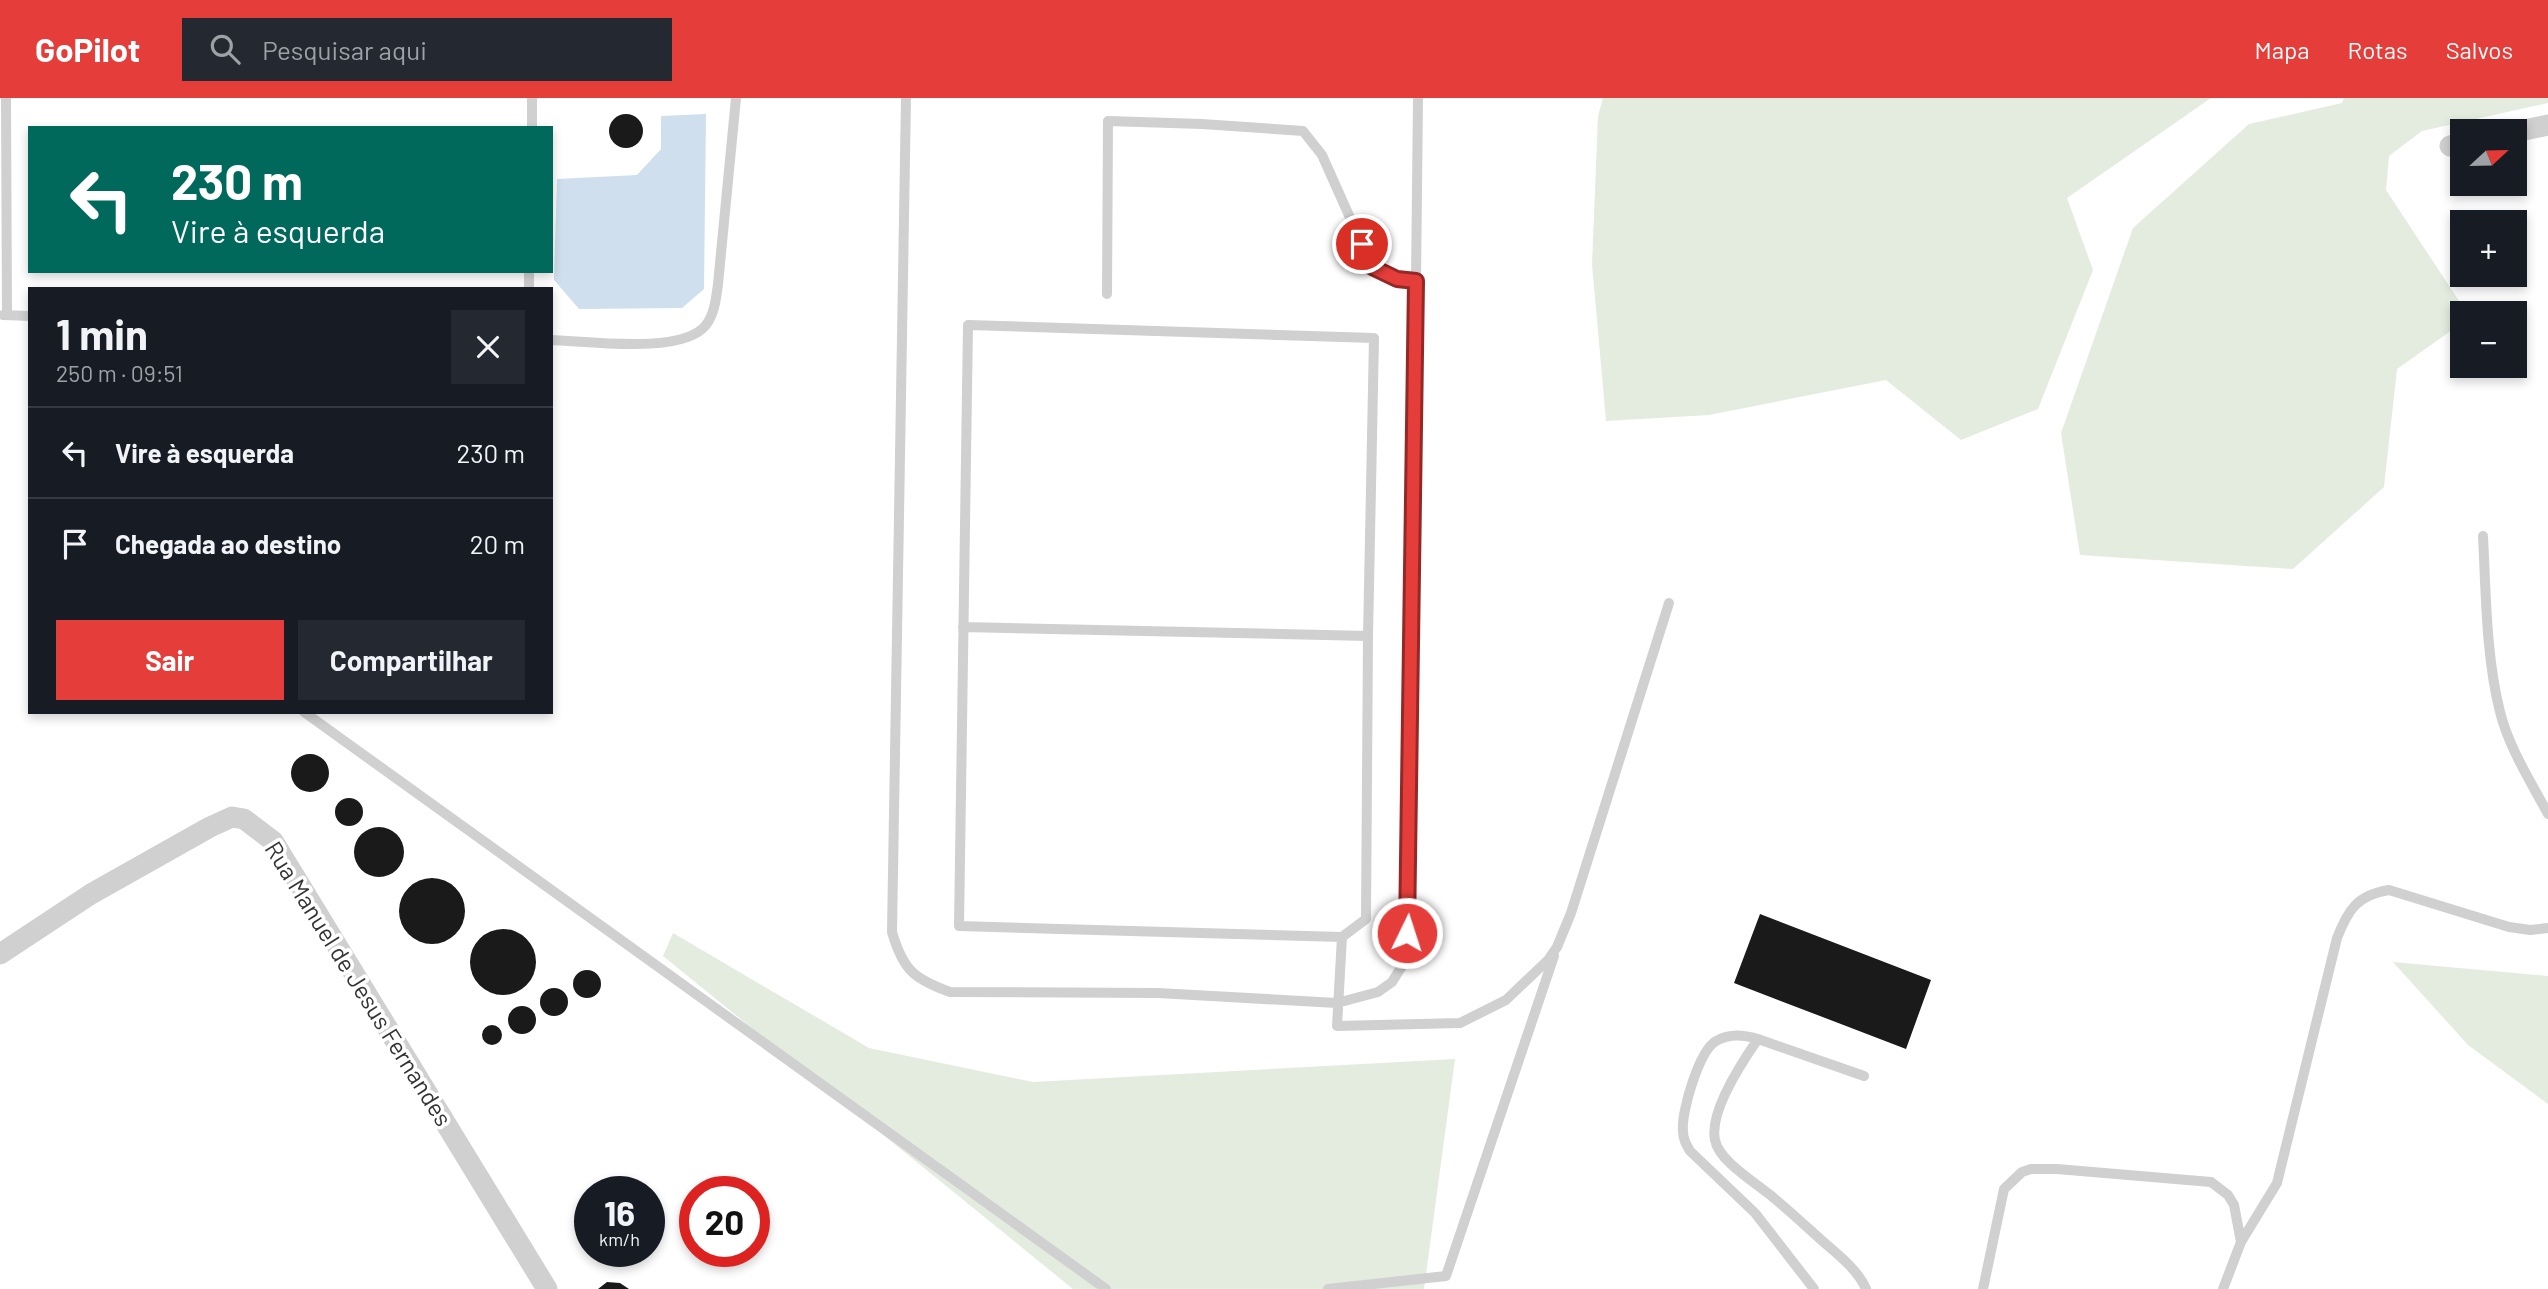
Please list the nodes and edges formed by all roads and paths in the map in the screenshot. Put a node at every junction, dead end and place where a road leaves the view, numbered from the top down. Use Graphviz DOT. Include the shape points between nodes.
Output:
graph roads {
  1 [pos="6,98"];
  2 [pos="532,98"];
  3 [pos="736,98"];
  4 [pos="906,98"];
  5 [pos="1418,98"];
  6 [pos="2548,125"];
  7 [pos="532,126"];
  8 [pos="2527,129"];
  9 [pos="1416,281"];
  10 [pos="1107,294"];
  11 [pos="3,315"];
  12 [pos="28,316"];
  13 [pos="553,340"];
  14 [pos="2483,536"];
  15 [pos="1669,603"];
  16 [pos="963,627"];
  17 [pos="1368,636"];
  18 [pos="307,714"];
  19 [pos="2548,814"];
  20 [pos="2548,928"];
  21 [pos="1342,937"];
  22 [pos="1557,947"];
  23 [pos="0,954"];
  24 [pos="1337,1003"];
  25 [pos="1758,1039"];
  26 [pos="1864,1076"];
  27 [pos="1775,1198"];
  28 [pos="1755,1213"];
  29 [pos="2241,1242"];
  30 [pos="547,1289"];
  31 [pos="1106,1289"];
  32 [pos="1328,1289"];
  33 [pos="1814,1289"];
  34 [pos="1866,1289"];
  35 [pos="1983,1289"];
  36 [pos="2222,1289"];
  1 -- 11 [label="lane"];
  2 -- 7 [label="lane"];
  3 -- 13 [label="lane" via="718,284 713,312 704,327 688,338 663,344"];
  4 -- 24 [label="lane" via="892,932 899,955 909,971 950,992 1158,993"];
  5 -- 9 [label="lane"];
  6 -- 8 [label="street"];
  9 -- 10 [label="lane" via="1397,279 1372,267 1322,155 1303,131 1108,121"];
  9 -- 24 [label="lane" via="1409,919 1402,966 1392,982 1378,992"];
  11 -- 12 [label="lane"];
  14 -- 19 [label="lane" via="2500,715"];
  15 -- 22 [label="lane" via="1572,913"];
  16 -- 17 [label="lane"];
  16 -- 17 [label="lane" via="968,325 1374,338"];
  16 -- 21 [label="lane" via="959,926"];
  17 -- 21 [label="lane" via="1366,919"];
  18 -- 31 [label="lane"];
  20 -- 29 [label="lane" via="2509,927 2389,890 2371,893 2357,903 2337,938 2277,1183"];
  21 -- 24 [label="lane"];
  22 -- 24 [label="lane" via="1506,1000 1460,1023 1337,1026"];
  22 -- 32 [label="lane" via="1446,1276"];
  23 -- 30 [label="street, Rua Manuel de Jesus Fernandes" via="92,894 210,827 232,817 244,819 273,841"];
  25 -- 26 [label="lane"];
  25 -- 27 [label="lane" via="1728,1087 1713,1128 1719,1151"];
  25 -- 28 [label="lane" via="1730,1036 1709,1046 1683,1119 1684,1140 1690,1151"];
  27 -- 28 [label="lane"];
  27 -- 34 [label="lane" via="1844,1260"];
  28 -- 33 [label="lane"];
  29 -- 35 [label="lane" via="2234,1205 2211,1182 2031,1169 2004,1189"];
  29 -- 36 [label="lane"];
}
